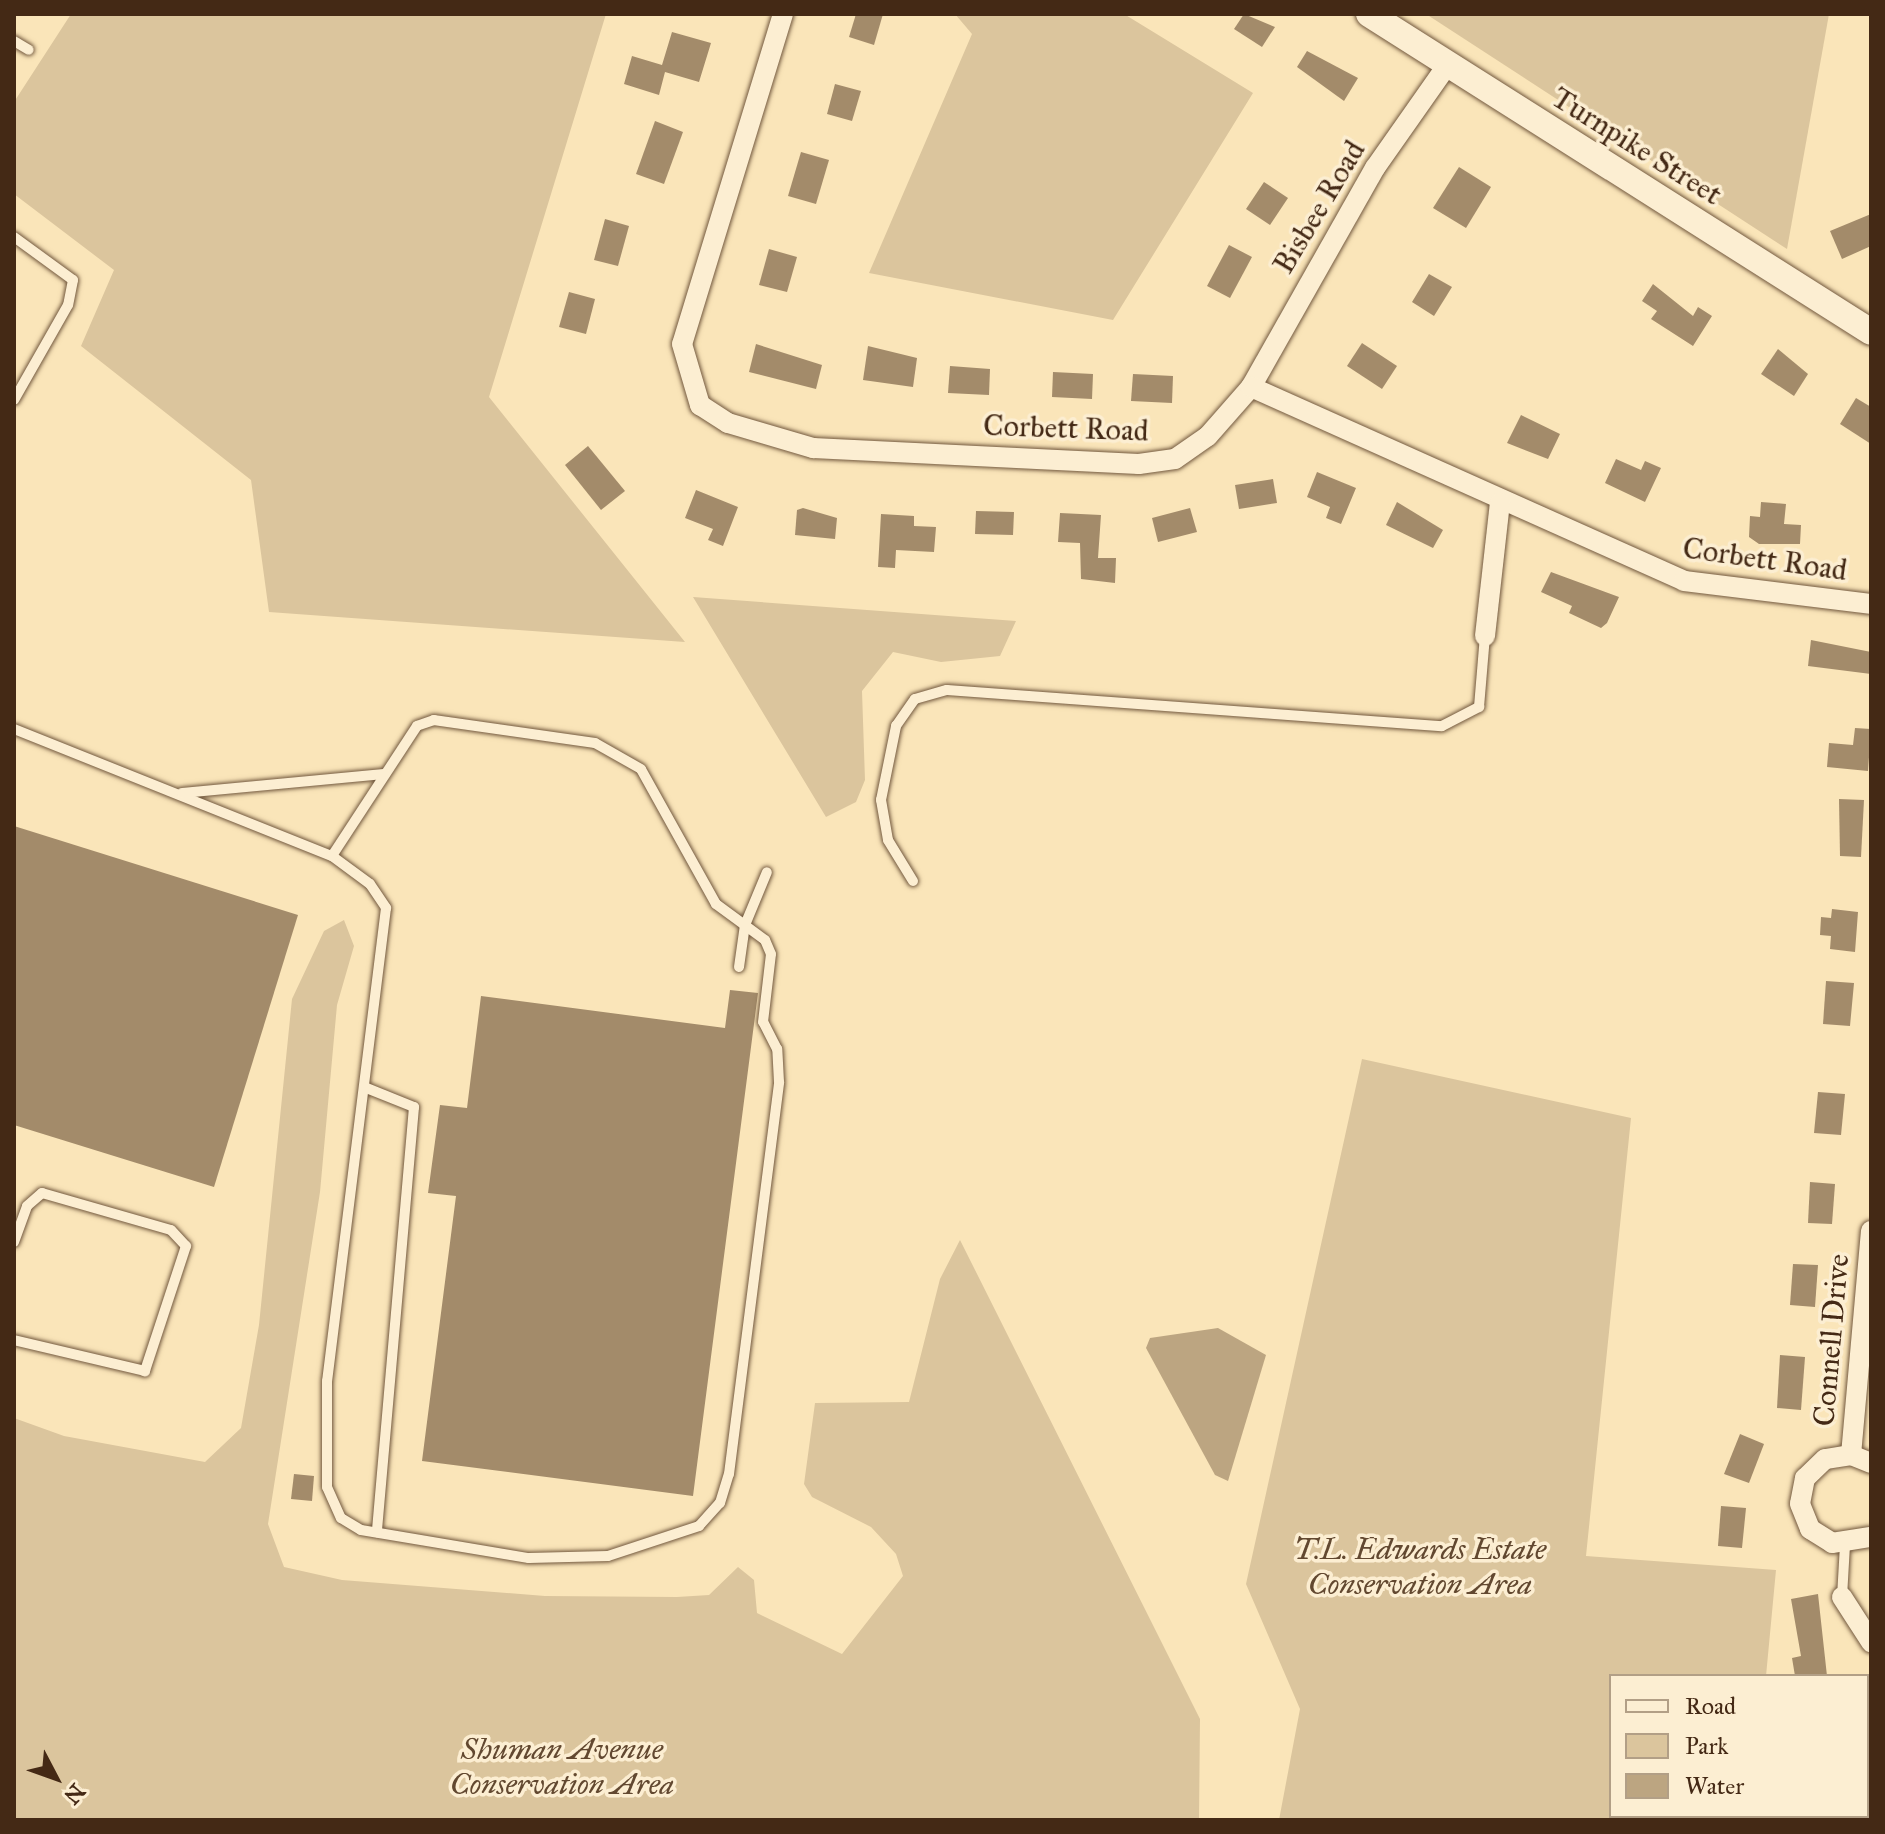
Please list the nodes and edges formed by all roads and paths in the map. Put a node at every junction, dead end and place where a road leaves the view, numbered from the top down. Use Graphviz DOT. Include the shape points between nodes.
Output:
graph roads {
  1 [pos="783,14"];
  2 [pos="1369,14"];
  3 [pos="14,41"];
  4 [pos="29,50"];
  5 [pos="1448,64"];
  6 [pos="14,237"];
  7 [pos="1871,332"];
  8 [pos="1251,387"];
  9 [pos="14,400"];
  10 [pos="1500,503"];
  11 [pos="1871,604"];
  12 [pos="1485,636"];
  13 [pos="14,729"];
  14 [pos="384,774"];
  15 [pos="179,793"];
  16 [pos="332,856"];
  17 [pos="767,872"];
  18 [pos="913,881"];
  19 [pos="745,925"];
  20 [pos="739,967"];
  21 [pos="364,1087"];
  22 [pos="19,1211"];
  23 [pos="1871,1231"];
  24 [pos="14,1242"];
  25 [pos="14,1340"];
  26 [pos="1851,1455"];
  27 [pos="1871,1463"];
  28 [pos="377,1532"];
  29 [pos="1871,1537"];
  30 [pos="1845,1545"];
  31 [pos="1842,1597"];
  32 [pos="1871,1642"];
  1 -- 8 [label="street, Corbett Road" via="682,344 700,405 750,432 813,448 1139,464 1175,459 1208,436"];
  2 -- 5 [label="street, Turnpike Street"];
  3 -- 4 [label="lane"];
  5 -- 7 [label="street, Turnpike Street"];
  5 -- 8 [label="street, Bisbee Road" via="1375,168"];
  6 -- 9 [label="lane" via="73,280 68,305"];
  8 -- 10 [label="street, Corbett Road"];
  10 -- 11 [label="street, Corbett Road" via="1684,581"];
  10 -- 12 [label="street"];
  12 -- 18 [label="lane" via="1479,707 1442,726 947,690 915,699 896,726 881,800 888,840"];
  13 -- 15 [label="lane"];
  14 -- 15 [label="lane"];
  14 -- 16 [label="lane"];
  14 -- 19 [label="lane" via="417,726 434,720 619,751 641,769 716,904"];
  15 -- 16 [label="lane"];
  16 -- 21 [label="lane" via="370,884 386,908"];
  17 -- 19 [label="lane"];
  19 -- 20 [label="lane"];
  19 -- 28 [label="lane" via="771,954 763,1022 777,1049 779,1082 720,1503 699,1526 608,1556 529,1558"];
  21 -- 28 [label="lane" via="325,1448 327,1487 341,1518"];
  21 -- 28 [label="lane" via="414,1107"];
  22 -- 24 [label="lane"];
  22 -- 25 [label="lane" via="42,1193 171,1230 186,1246 145,1371"];
  23 -- 26 [label="street, Connell Drive"];
  26 -- 27 [label="street, Connell Drive"];
  26 -- 30 [label="street, Connell Drive" via="1825,1459 1801,1490 1810,1529"];
  29 -- 30 [label="street"];
  30 -- 31 [label="lane"];
  31 -- 32 [label="street"];
}
